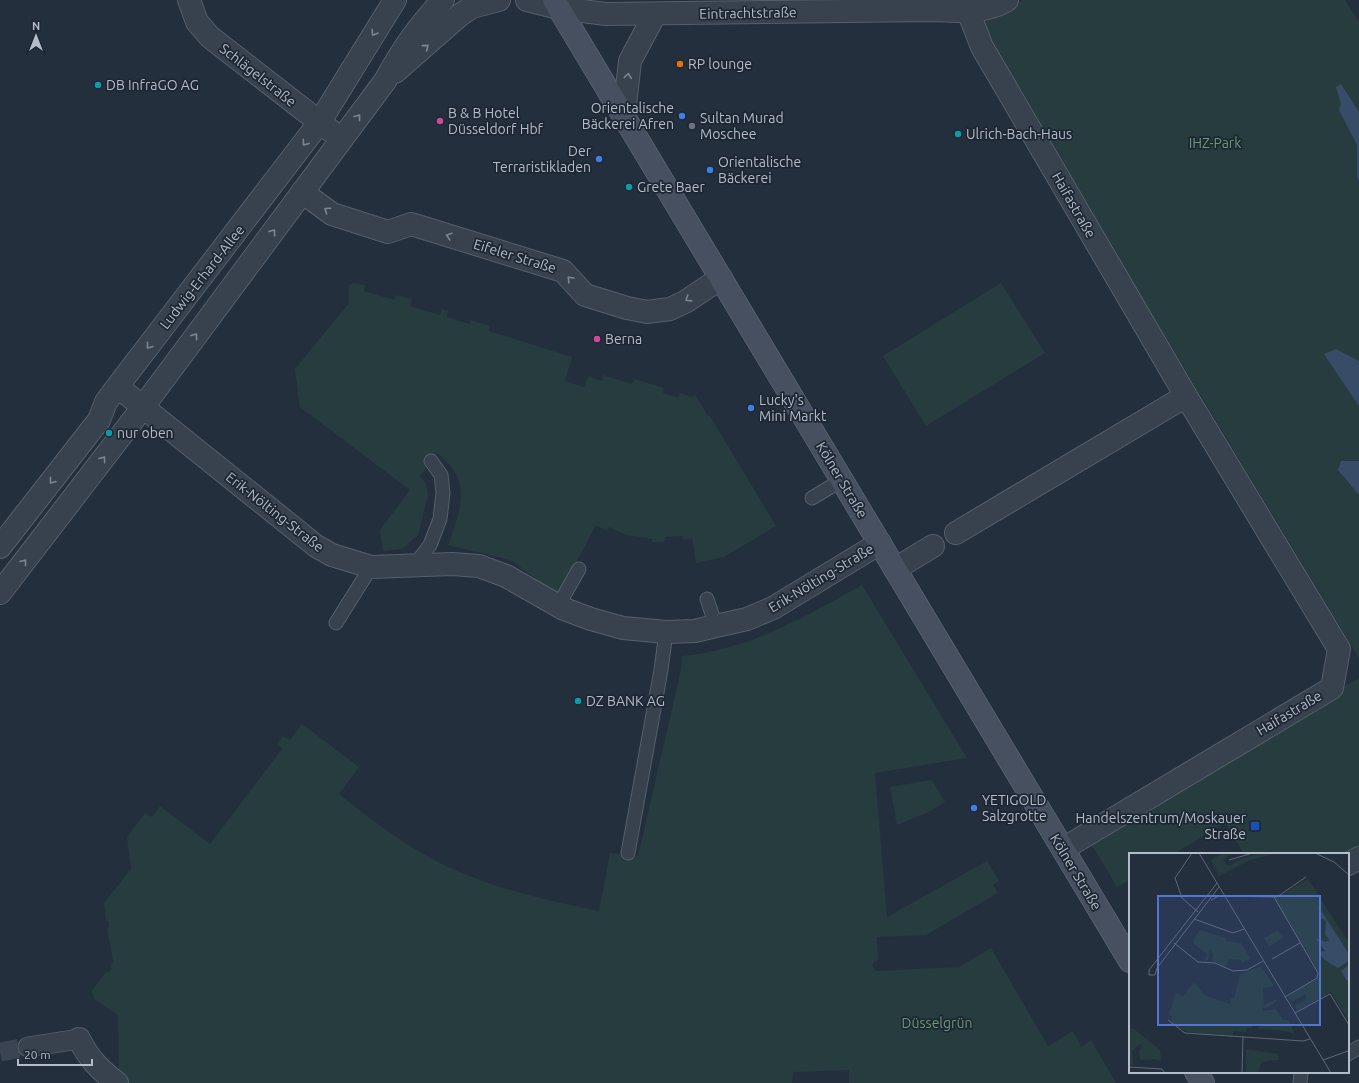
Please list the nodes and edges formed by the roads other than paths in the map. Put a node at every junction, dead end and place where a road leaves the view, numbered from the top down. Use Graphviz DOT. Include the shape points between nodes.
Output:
graph roads {
  1 [pos="189,0"];
  2 [pos="395,0"];
  3 [pos="443,0"];
  4 [pos="499,0"];
  5 [pos="527,0"];
  6 [pos="1007,0"];
  7 [pos="557,4"];
  8 [pos="968,11"];
  9 [pos="655,14"];
  10 [pos="385,81"];
  11 [pos="624,114"];
  12 [pos="319,123"];
  13 [pos="342,138"];
  14 [pos="302,192"];
  15 [pos="721,278"];
  16 [pos="118,387"];
  17 [pos="1186,396"];
  18 [pos="143,406"];
  19 [pos="431,461"];
  20 [pos="842,480"];
  21 [pos="812,498"];
  22 [pos="956,532"];
  23 [pos="880,543"];
  24 [pos="933,546"];
  25 [pos="0,547"];
  26 [pos="414,566"];
  27 [pos="371,567"];
  28 [pos="579,569"];
  29 [pos="895,569"];
  30 [pos="0,593"];
  31 [pos="707,599"];
  32 [pos="558,606"];
  33 [pos="336,623"];
  34 [pos="716,626"];
  35 [pos="666,632"];
  36 [pos="1063,849"];
  37 [pos="628,853"];
  38 [pos="1359,858"];
  39 [pos="1349,863"];
  40 [pos="1129,959"];
  41 [pos="79,1039"];
  42 [pos="28,1047"];
  43 [pos="1359,1047"];
  44 [pos="1349,1053"];
  45 [pos="1197,1073"];
  46 [pos="1301,1073"];
  47 [pos="117,1083"];
  48 [pos="1203,1083"];
  49 [pos="1300,1083"];
  1 -- 12 [label="street, Schlägelstraße" via="197,22 210,37"];
  2 -- 12 [label="street, Ludwig-Erhard-Allee, one-way"];
  3 -- 10 [label="street, Ludwig-Erhard-Allee" via="423,21 402,50"];
  10 -- 4 [label="street, Ludwig-Erhard-Allee, one-way" via="460,15 472,7"];
  5 -- 7 [label="street"];
  6 -- 8 [label="street, Eintrachtstraße" via="995,7"];
  7 -- 9 [label="street, Eintrachtstraße" via="606,14"];
  7 -- 11 [label="main road, Kölner Straße"];
  8 -- 9 [label="street, Eintrachtstraße"];
  8 -- 17 [label="street, Haifastraße" via="982,47"];
  11 -- 9 [label="street, one-way" via="630,61"];
  13 -- 10 [label="street, Ludwig-Erhard-Allee, one-way"];
  11 -- 15 [label="main road, Kölner Straße"];
  12 -- 13 [label="street, Schlägelstraße"];
  12 -- 16 [label="street, Ludwig-Erhard-Allee, one-way"];
  13 -- 14 [label="street, Ludwig-Erhard-Allee"];
  15 -- 14 [label="street, Eifeler Straße, one-way" via="670,309 647,312 627,308 585,295 562,271 411,224 388,232 332,214"];
  18 -- 14 [label="street, Ludwig-Erhard-Allee, one-way"];
  15 -- 20 [label="main road, Kölner Straße"];
  16 -- 18 [label="street, Erik-Nölting-Straße"];
  16 -- 25 [label="street, Ludwig-Erhard-Allee, one-way" via="106,402 99,420"];
  17 -- 22 [label="street"];
  17 -- 36 [label="street, Haifastraße" via="1339,649 1332,688"];
  18 -- 27 [label="street, Erik-Nölting-Straße" via="316,546 332,556"];
  30 -- 18 [label="street, Ludwig-Erhard-Allee, one-way"];
  19 -- 26 [label="lane" via="441,476 440,519 430,545"];
  20 -- 21 [label="lane"];
  20 -- 23 [label="main road, Kölner Straße"];
  23 -- 29 [label="main road, Kölner Straße"];
  23 -- 34 [label="street, Erik-Nölting-Straße" via="773,608 747,619"];
  24 -- 29 [label="street"];
  26 -- 27 [label="street, Erik-Nölting-Straße"];
  26 -- 32 [label="street, Erik-Nölting-Straße" via="479,566 506,576"];
  27 -- 33 [label="lane"];
  28 -- 32 [label="lane"];
  29 -- 36 [label="main road, Kölner Straße"];
  31 -- 34 [label="lane"];
  32 -- 35 [label="street, Erik-Nölting-Straße" via="606,624"];
  34 -- 35 [label="street, Erik-Nölting-Straße" via="696,631"];
  35 -- 37 [label="lane"];
  36 -- 40 [label="main road, Kölner Straße"];
  38 -- 39 [label="street"];
  41 -- 42 [label="street"];
  41 -- 47 [label="street" via="87,1056"];
  43 -- 44 [label="lane"];
  45 -- 48 [label="main road"];
  46 -- 49 [label="lane"];
}
